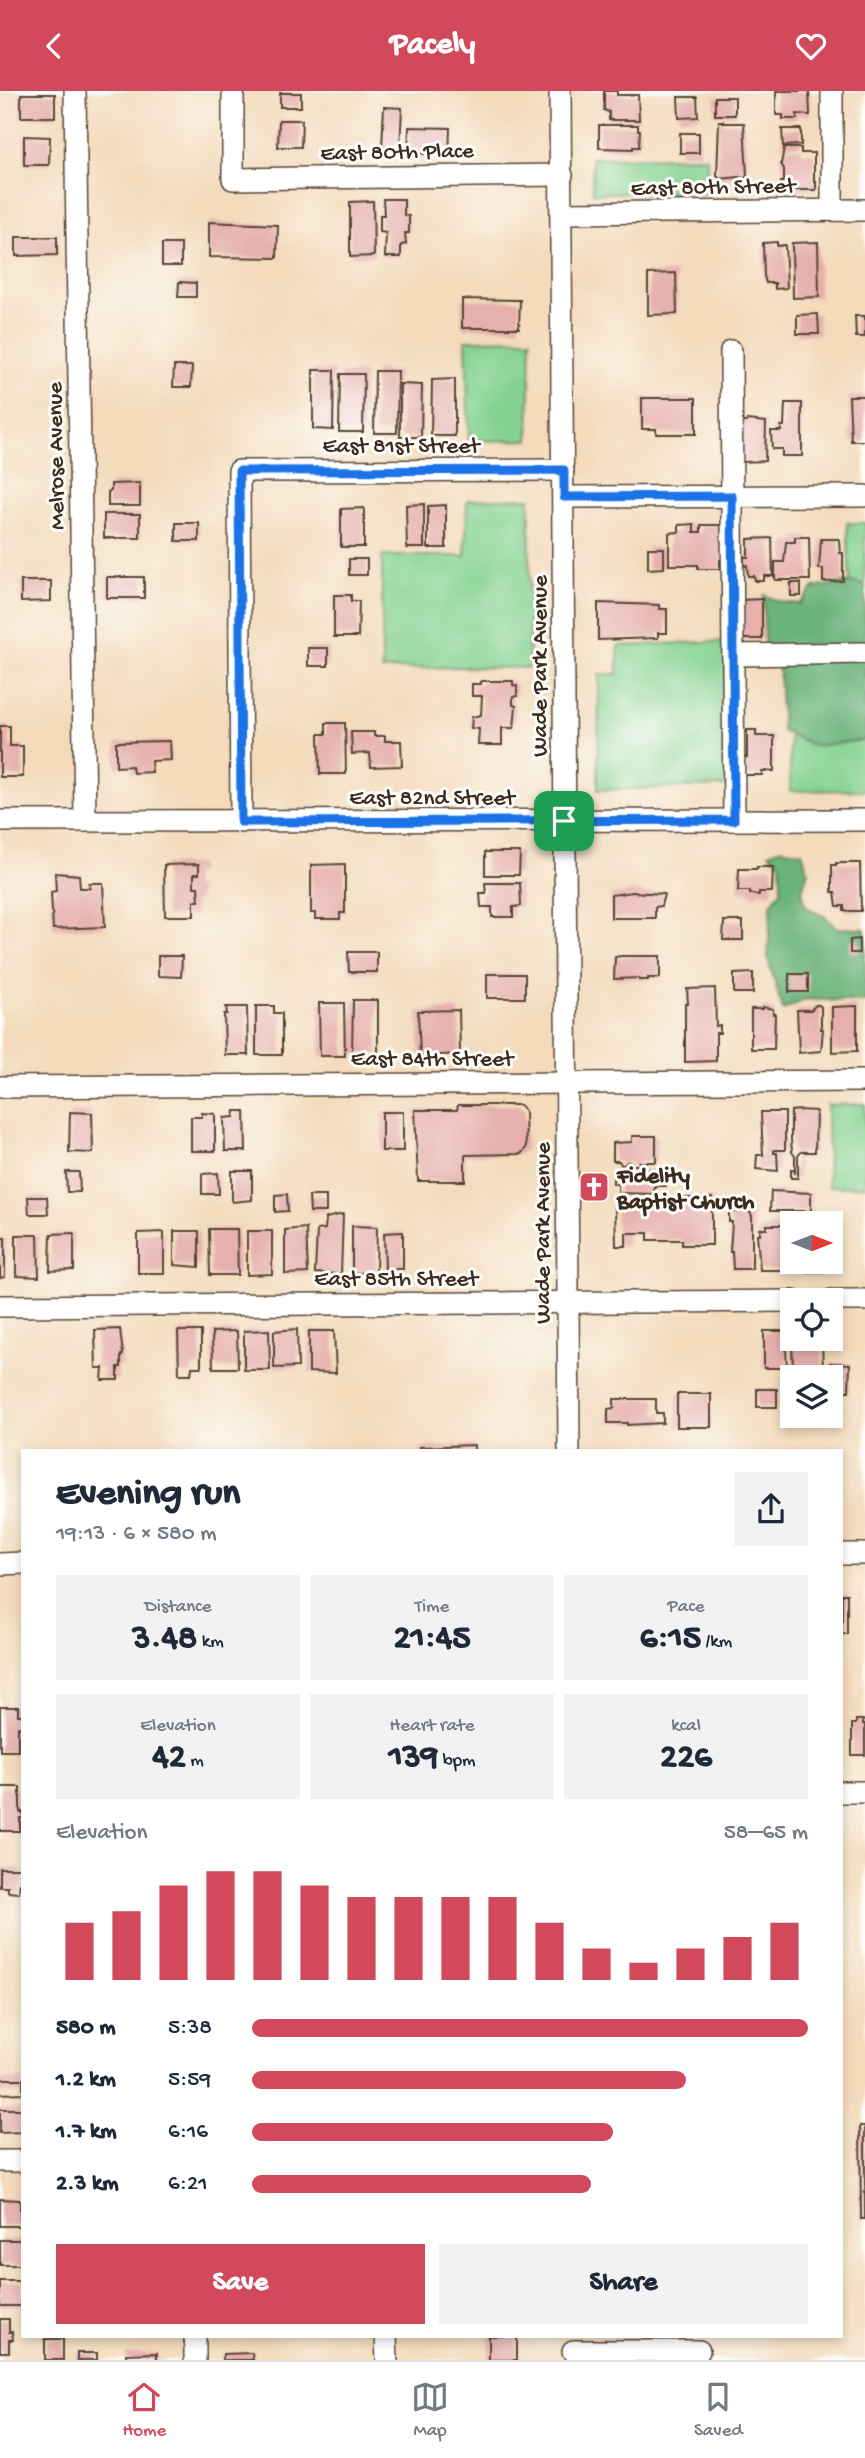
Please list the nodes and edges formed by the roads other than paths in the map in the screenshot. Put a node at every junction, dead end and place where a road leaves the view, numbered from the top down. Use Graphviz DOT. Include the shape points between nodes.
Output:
graph roads {
  1 [pos="75,91"];
  2 [pos="233,91"];
  3 [pos="560,91"];
  4 [pos="832,91"];
  5 [pos="562,175"];
  6 [pos="832,210"];
  7 [pos="865,210"];
  8 [pos="562,213"];
  9 [pos="732,351"];
  10 [pos="564,470"];
  11 [pos="732,496"];
  12 [pos="865,496"];
  13 [pos="564,497"];
  14 [pos="865,653"];
  15 [pos="733,655"];
  16 [pos="734,820"];
  17 [pos="865,820"];
  18 [pos="0,821"];
  19 [pos="85,821"];
  20 [pos="564,821"];
  21 [pos="241,822"];
  22 [pos="865,1081"];
  23 [pos="567,1083"];
  24 [pos="0,1087"];
  25 [pos="843,1300"];
  26 [pos="865,1300"];
  27 [pos="780,1301"];
  28 [pos="567,1302"];
  29 [pos="0,1306"];
  30 [pos="569,1449"];
  31 [pos="843,1554"];
  32 [pos="865,1554"];
  33 [pos="21,1563"];
  34 [pos="0,1564"];
  35 [pos="865,1792"];
  36 [pos="843,1793"];
  37 [pos="0,2161"];
  38 [pos="21,2161"];
  39 [pos="195,2338"];
  40 [pos="386,2338"];
  41 [pos="573,2349"];
  42 [pos="699,2351"];
  43 [pos="195,2360"];
  44 [pos="387,2360"];
  1 -- 19 [label="street, Melrose Avenue"];
  2 -- 5 [label="street, East 80th Place" via="233,179"];
  3 -- 5 [label="street, Wade Park Avenue"];
  4 -- 6 [label="street"];
  5 -- 8 [label="street, Wade Park Avenue"];
  6 -- 7 [label="street, East 80th Street"];
  6 -- 8 [label="street, East 80th Street"];
  8 -- 10 [label="street, Wade Park Avenue"];
  9 -- 11 [label="street"];
  10 -- 13 [label="street, Wade Park Avenue"];
  10 -- 21 [label="street, East 81st Street" via="239,471"];
  11 -- 12 [label="street"];
  11 -- 13 [label="street"];
  11 -- 15 [label="street"];
  13 -- 20 [label="street, Wade Park Avenue"];
  14 -- 15 [label="street"];
  15 -- 16 [label="street"];
  16 -- 17 [label="street, East 82nd Street"];
  16 -- 20 [label="street, East 82nd Street"];
  18 -- 19 [label="street, East 82nd Street"];
  19 -- 21 [label="street, East 82nd Street"];
  20 -- 21 [label="street, East 82nd Street"];
  20 -- 23 [label="street, Wade Park Avenue"];
  22 -- 23 [label="street, East 84th Street"];
  23 -- 24 [label="street, East 84th Street"];
  23 -- 28 [label="street, Wade Park Avenue"];
  25 -- 26 [label="street"];
  27 -- 28 [label="street, East 85th Street"];
  28 -- 29 [label="street, East 85th Street"];
  28 -- 30 [label="street, Wade Park Avenue"];
  31 -- 32 [label="street"];
  33 -- 34 [label="street"];
  35 -- 36 [label="street"];
  37 -- 38 [label="street"];
  39 -- 43 [label="street"];
  40 -- 44 [label="street"];
  41 -- 42 [label="street"];
}
